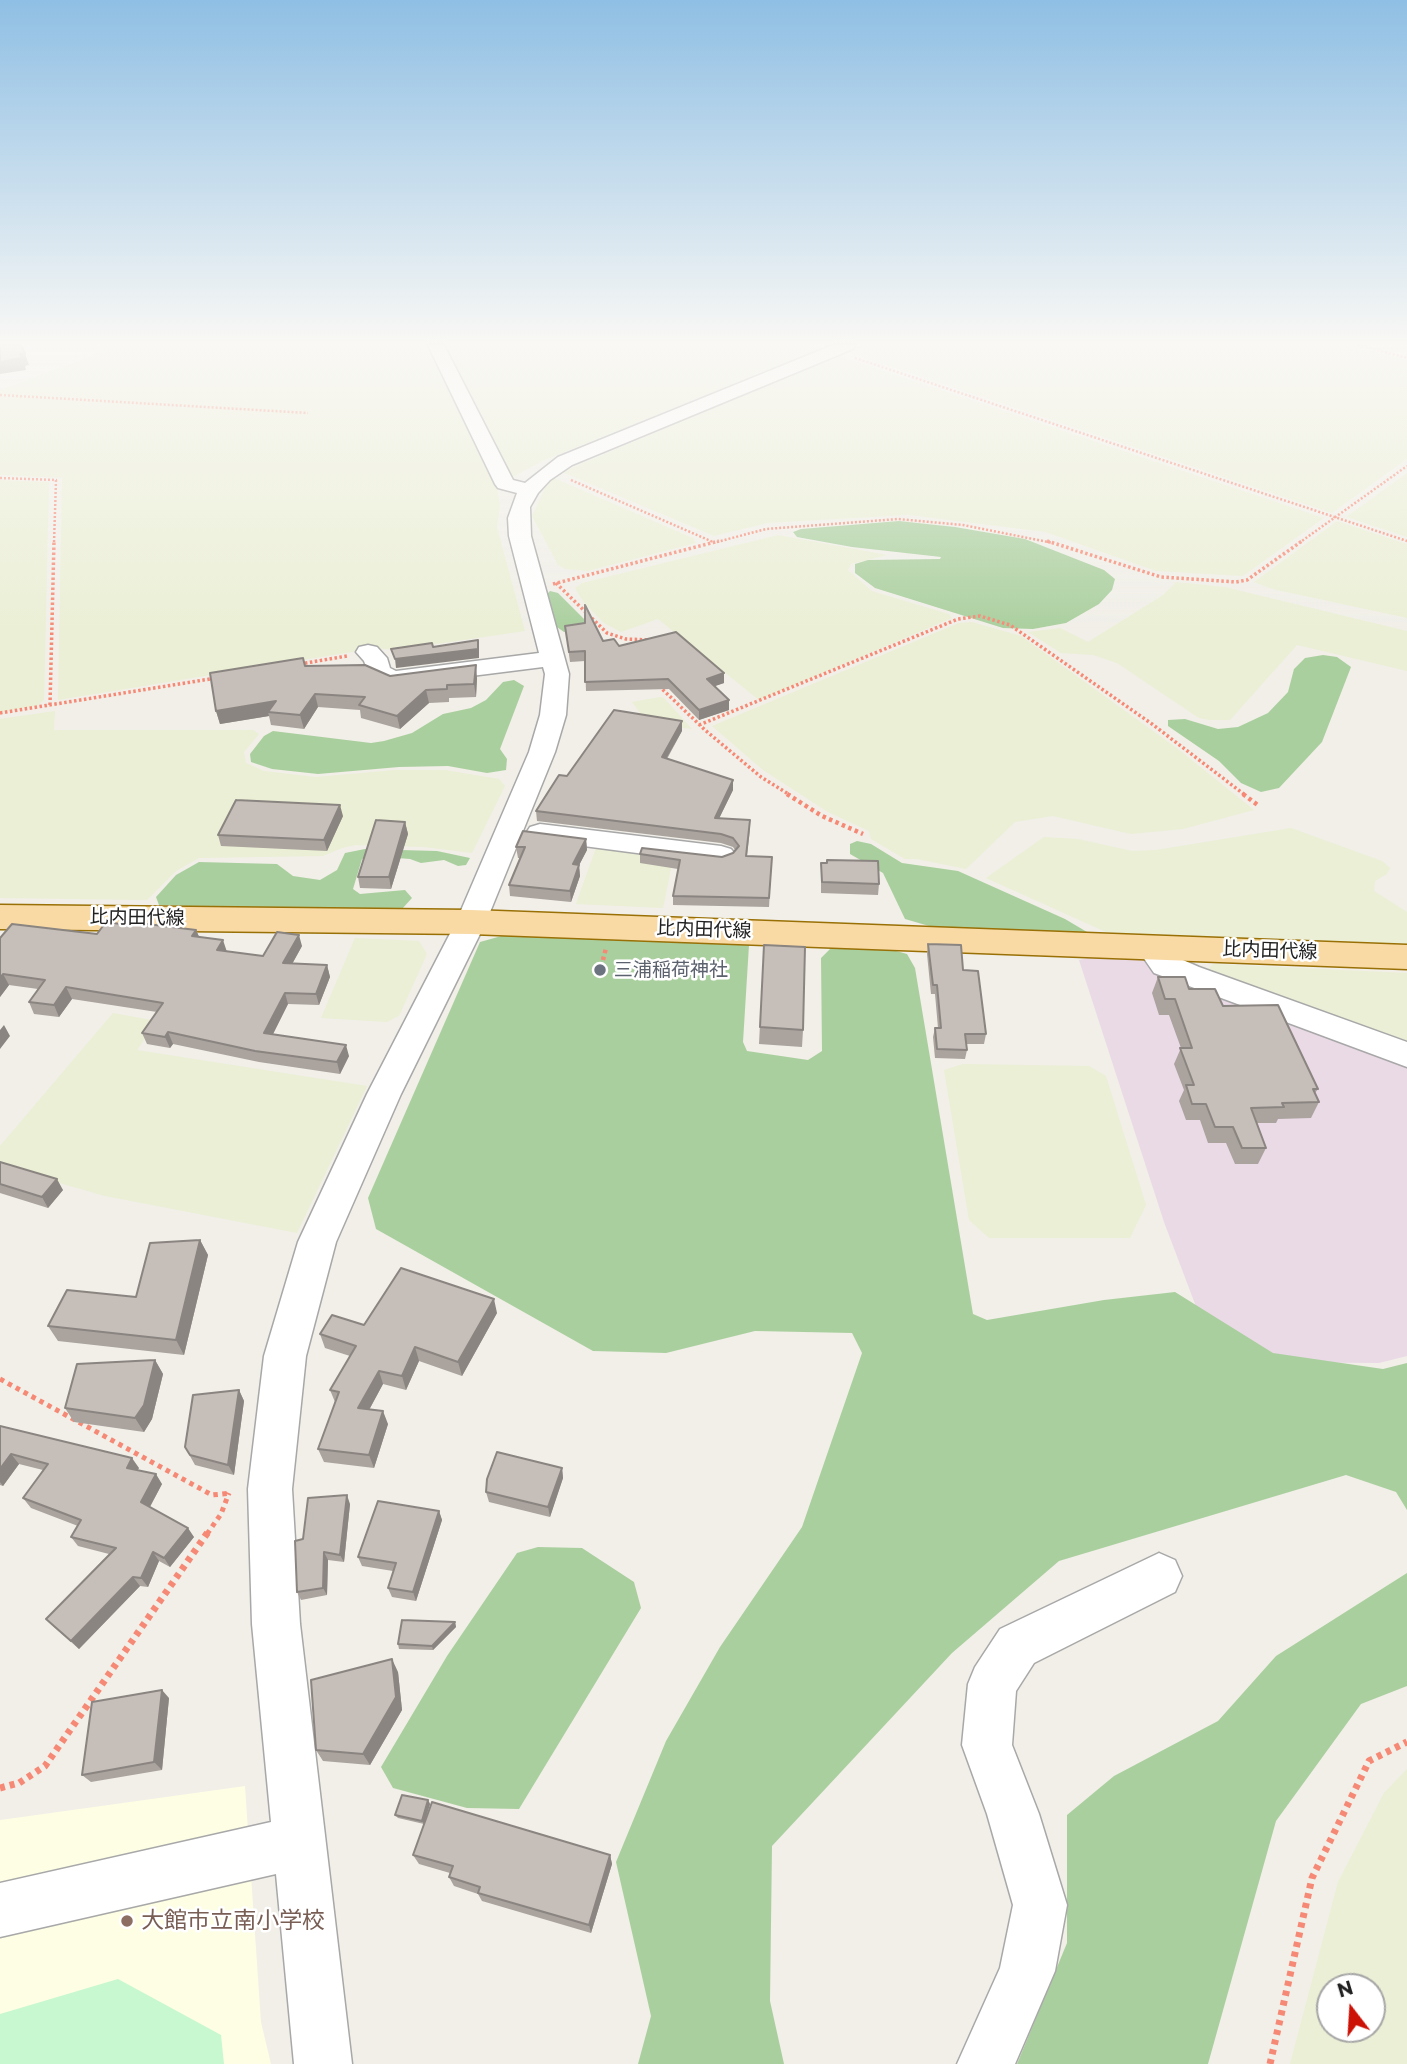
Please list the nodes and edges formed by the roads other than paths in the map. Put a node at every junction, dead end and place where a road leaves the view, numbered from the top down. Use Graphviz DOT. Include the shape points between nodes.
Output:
graph roads {
  1 [pos="484,441"];
  2 [pos="611,441"];
  3 [pos="529,490"];
  4 [pos="368,652"];
  5 [pos="553,658"];
  6 [pos="510,829"];
  7 [pos="721,855"];
  8 [pos="0,917"];
  9 [pos="471,922"];
  10 [pos="1153,947"];
  11 [pos="1407,957"];
  12 [pos="1407,1055"];
  13 [pos="1158,1576"];
  14 [pos="299,1842"];
  15 [pos="0,1910"];
  16 [pos="323,2064"];
  17 [pos="986,2064"];
  1 -- 3 [label="street" via="505,484"];
  2 -- 3 [label="street" via="551,471"];
  3 -- 5 [label="street" via="520,507 520,536 546,586"];
  4 -- 5 [label="street" via="379,673 392,679"];
  5 -- 6 [label="street" via="557,674 553,715"];
  6 -- 7 [label="street"];
  6 -- 9 [label="street"];
  8 -- 9 [label="main road, 比内田代線"];
  9 -- 10 [label="main road, 比内田代線"];
  9 -- 14 [label="street" via="384,1094 317,1242 249,1491 276,1624"];
  10 -- 11 [label="main road, 比内田代線"];
  10 -- 12 [label="street" via="1165,965 1188,975"];
  13 -- 17 [label="street" via="1017,1646 992,1684 987,1745 1040,1905 1027,1971"];
  14 -- 15 [label="street"];
  14 -- 16 [label="street"];
}
